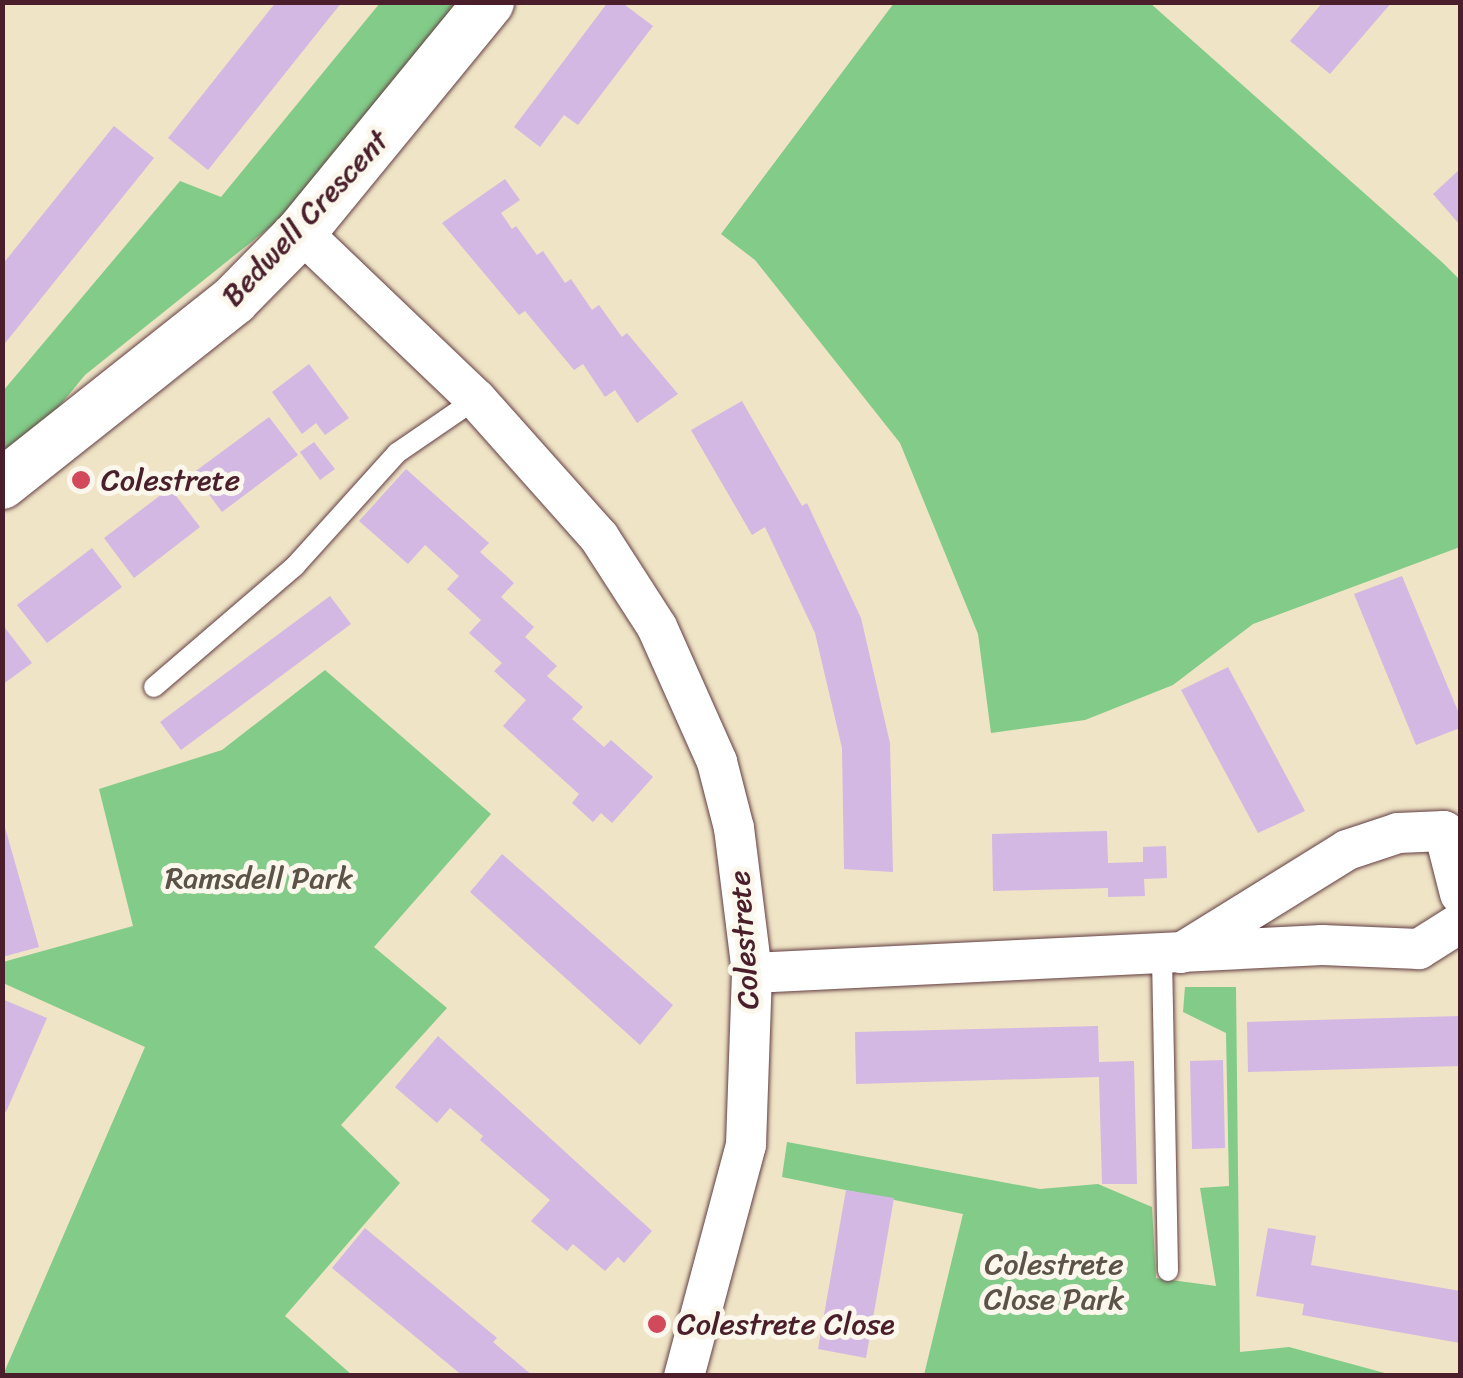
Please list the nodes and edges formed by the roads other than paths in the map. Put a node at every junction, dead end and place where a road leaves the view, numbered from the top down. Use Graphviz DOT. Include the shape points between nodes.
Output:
graph roads {
  1 [pos="490,2"];
  2 [pos="300,232"];
  3 [pos="476,399"];
  4 [pos="2,484"];
  5 [pos="154,687"];
  6 [pos="1460,894"];
  7 [pos="1460,923"];
  8 [pos="1170,956"];
  9 [pos="752,973"];
  10 [pos="1168,1271"];
  11 [pos="684,1376"];
  1 -- 2 [label="street, Bedwell Crescent"];
  2 -- 3 [label="street, Colestrete"];
  2 -- 4 [label="street, Bedwell Crescent" via="234,300"];
  3 -- 5 [label="lane" via="397,453 295,566"];
  3 -- 9 [label="street, Colestrete" via="599,537 674,662 718,762 734,828"];
  6 -- 8 [label="street" via="1444,832 1398,833 1347,850"];
  7 -- 8 [label="street" via="1419,949 1322,945"];
  8 -- 9 [label="street"];
  8 -- 10 [label="lane"];
  9 -- 11 [label="street, Colestrete" via="746,1145"];
}
